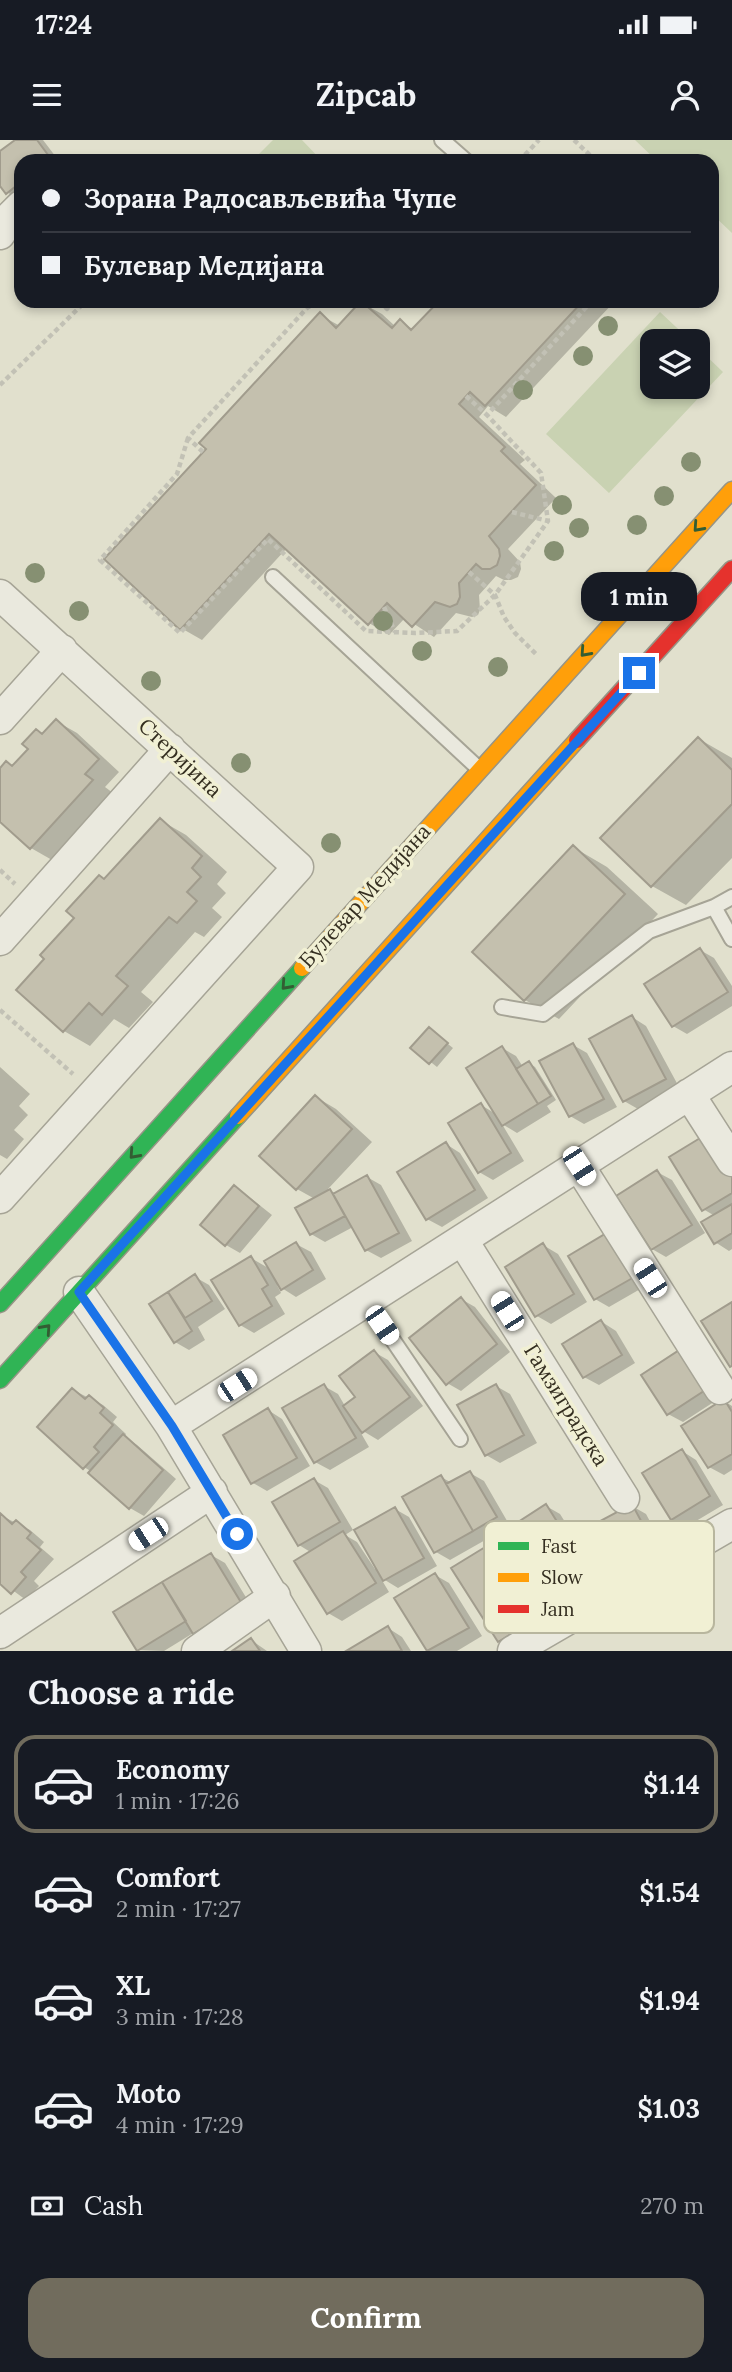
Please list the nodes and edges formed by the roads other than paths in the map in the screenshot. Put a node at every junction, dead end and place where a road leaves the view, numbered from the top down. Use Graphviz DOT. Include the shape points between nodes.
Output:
graph roads {
  1 [pos="442,140"];
  2 [pos="458,154"];
  3 [pos="14,213"];
  4 [pos="0,234"];
  5 [pos="732,490"];
  6 [pos="732,569"];
  7 [pos="273,577"];
  8 [pos="0,595"];
  9 [pos="62,650"];
  10 [pos="0,719"];
  11 [pos="170,748"];
  12 [pos="479,769"];
  13 [pos="732,897"];
  14 [pos="714,908"];
  15 [pos="732,939"];
  16 [pos="0,940"];
  17 [pos="502,1007"];
  18 [pos="732,1067"];
  19 [pos="689,1094"];
  20 [pos="732,1161"];
  21 [pos="579,1166"];
  22 [pos="0,1198"];
  23 [pos="463,1241"];
  24 [pos="79,1292"];
  25 [pos="367,1302"];
  26 [pos="0,1304"];
  27 [pos="0,1380"];
  28 [pos="720,1389"];
  29 [pos="172,1426"];
  30 [pos="460,1439"];
  31 [pos="212,1492"];
  32 [pos="624,1498"];
  33 [pos="732,1524"];
  34 [pos="714,1534"];
  35 [pos="275,1596"];
  36 [pos="0,1633"];
  37 [pos="544,1633"];
  38 [pos="197,1651"];
  39 [pos="306,1651"];
  40 [pos="513,1651"];
  1 -- 2 [label="lane"];
  3 -- 4 [label="street"];
  5 -- 12 [label="main road, Булевар Медијана, one-way"];
  6 -- 24 [label="main road"];
  7 -- 12 [label="lane"];
  8 -- 9 [label="street, Стеријина"];
  9 -- 10 [label="street"];
  9 -- 11 [label="street, Стеријина"];
  11 -- 16 [label="street"];
  11 -- 22 [label="street, Стеријина" via="298,866"];
  12 -- 26 [label="main road, Булевар Медијана, one-way"];
  13 -- 14 [label="lane"];
  14 -- 15 [label="lane"];
  14 -- 17 [label="lane" via="649,931 543,1014"];
  18 -- 19 [label="street"];
  19 -- 20 [label="street"];
  19 -- 21 [label="street"];
  21 -- 23 [label="street"];
  21 -- 28 [label="street"];
  23 -- 25 [label="street"];
  23 -- 32 [label="street, Гамзиградска"];
  27 -- 24 [label="main road, one-way"];
  24 -- 29 [label="street"];
  25 -- 29 [label="street"];
  25 -- 30 [label="lane"];
  29 -- 31 [label="street"];
  31 -- 35 [label="street"];
  31 -- 36 [label="street"];
  33 -- 34 [label="street"];
  35 -- 38 [label="street"];
  35 -- 39 [label="street"];
  37 -- 40 [label="street"];
}
